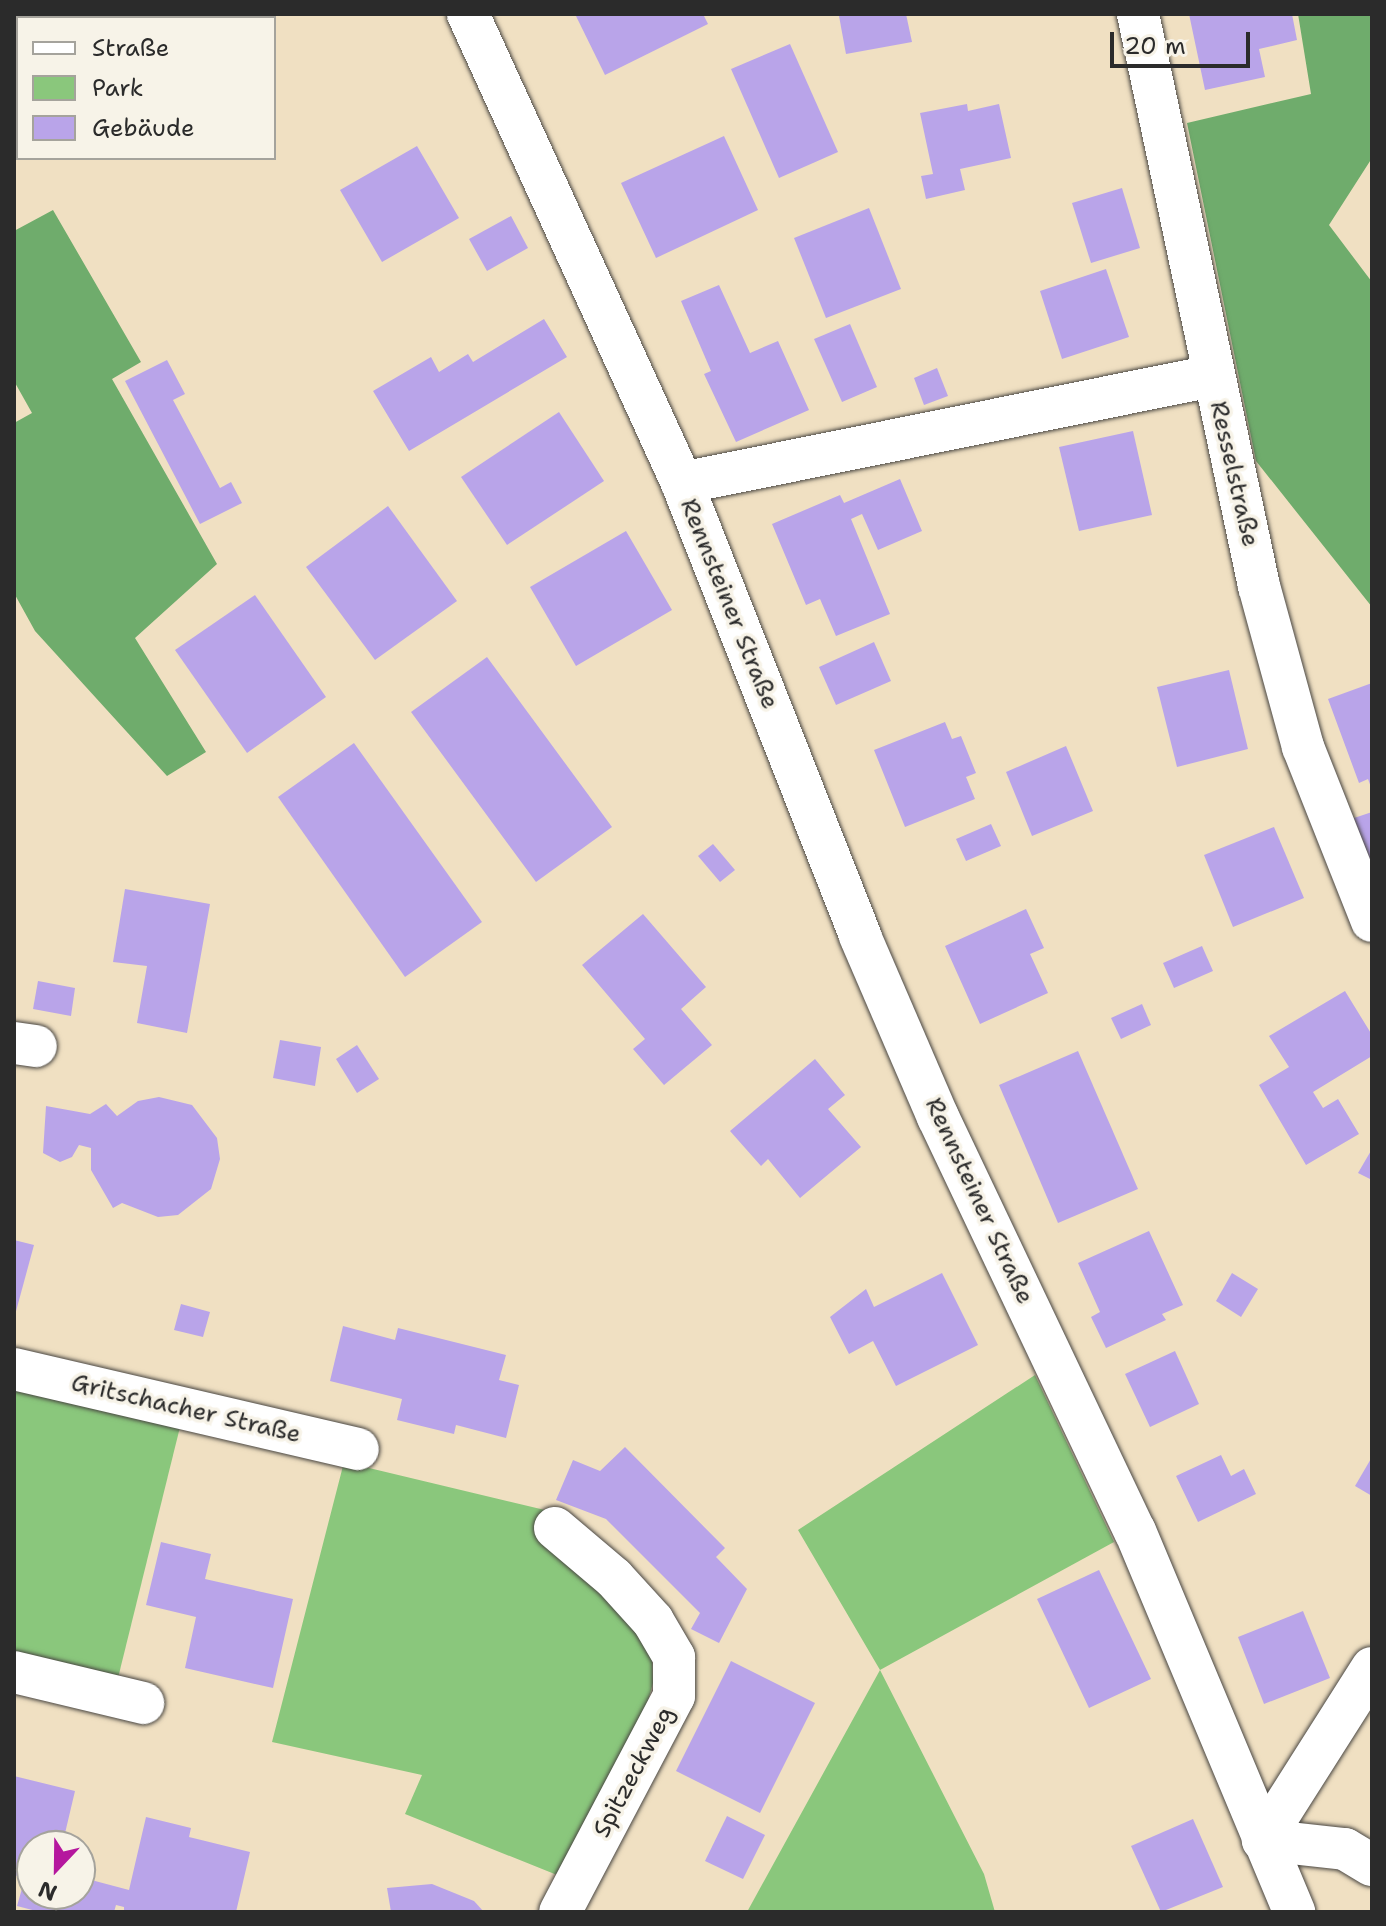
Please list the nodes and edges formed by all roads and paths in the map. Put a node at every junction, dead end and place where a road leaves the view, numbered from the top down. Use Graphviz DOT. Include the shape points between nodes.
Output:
graph roads {
  1 [pos="468,14"];
  2 [pos="1138,14"];
  3 [pos="1212,376"];
  4 [pos="682,483"];
  5 [pos="1372,921"];
  6 [pos="14,1369"];
  7 [pos="358,1449"];
  8 [pos="555,1528"];
  9 [pos="1372,1668"];
  10 [pos="14,1672"];
  11 [pos="143,1703"];
  12 [pos="1263,1840"];
  13 [pos="1372,1865"];
  14 [pos="560,1912"];
  15 [pos="1294,1912"];
  1 -- 4 [label="street, Rennsteiner Straße"];
  2 -- 3 [label="street, Resselstraße"];
  3 -- 4 [label="street, Rennsteiner Straße"];
  3 -- 5 [label="street, Resselstraße" via="1259,586 1303,747"];
  4 -- 12 [label="street, Rennsteiner Straße" via="878,978 938,1117 1135,1531"];
  6 -- 7 [label="street, Gritschacher Straße"];
  8 -- 14 [label="street, Spitzeckweg" via="614,1578 653,1621 674,1657 674,1696"];
  9 -- 12 [label="street"];
  10 -- 11 [label="street"];
  12 -- 13 [label="street" via="1345,1849"];
  12 -- 15 [label="street, Rennsteiner Straße"];
}
